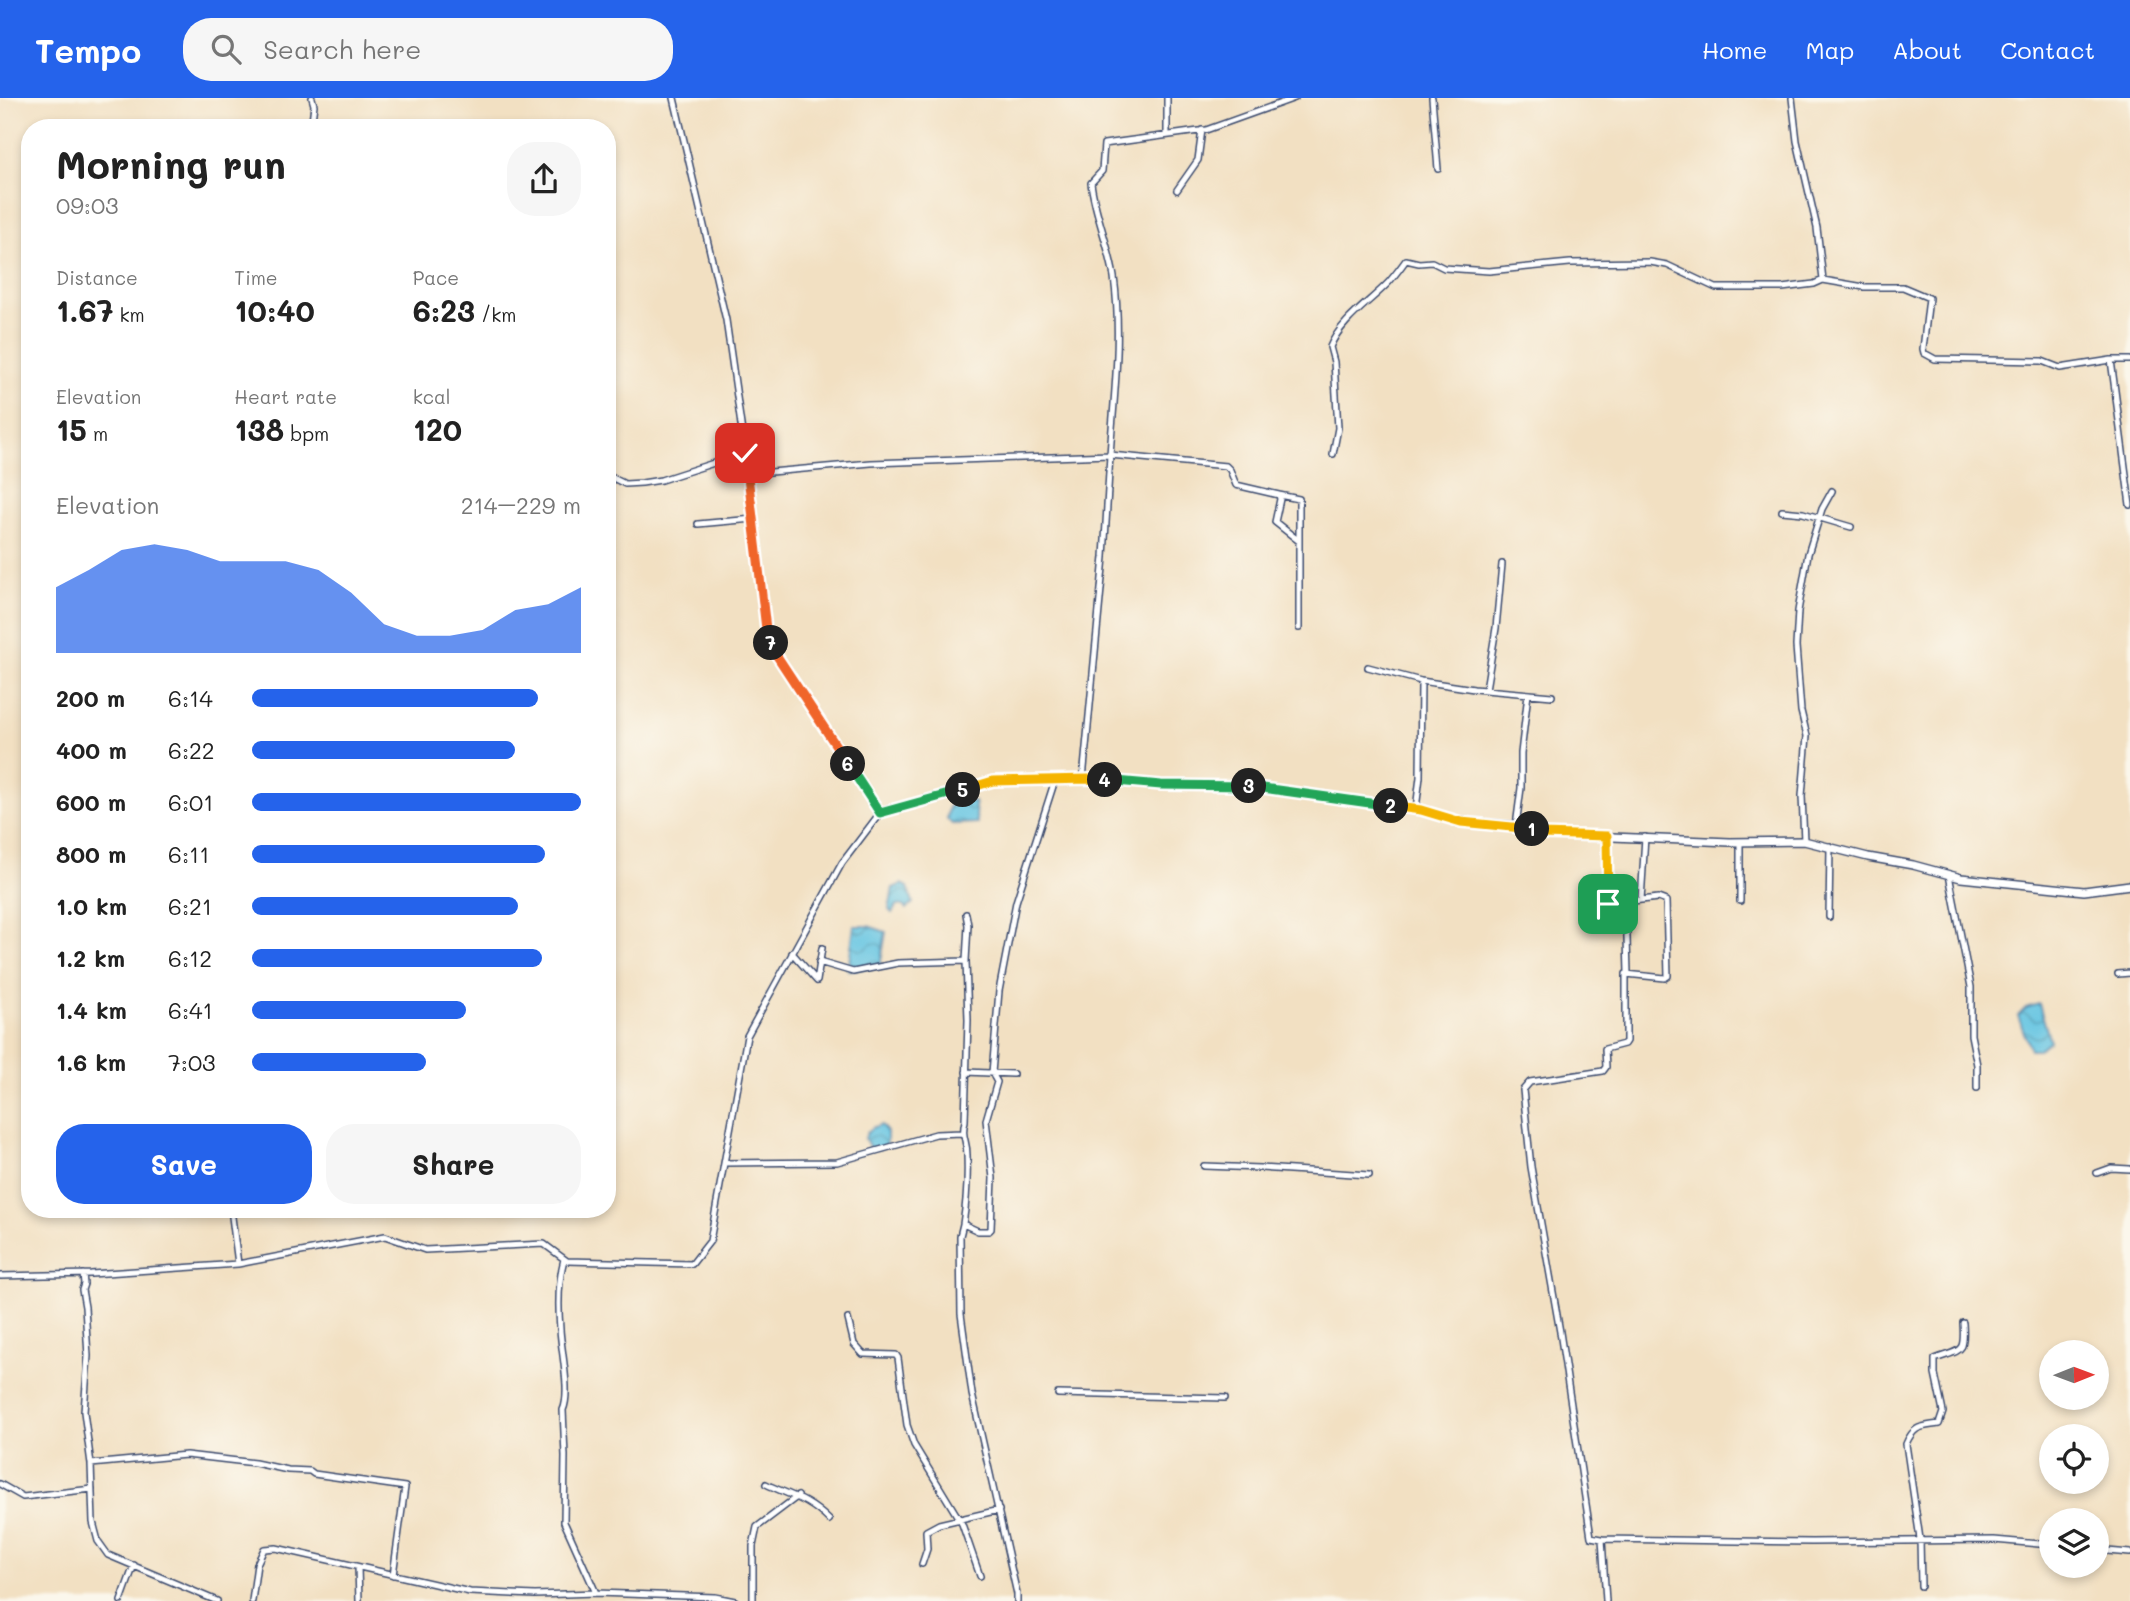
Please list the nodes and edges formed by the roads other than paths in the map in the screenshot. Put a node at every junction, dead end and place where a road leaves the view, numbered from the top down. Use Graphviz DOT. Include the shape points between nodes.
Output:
graph roads {
  1 [pos="312,98"];
  2 [pos="674,98"];
  3 [pos="1167,98"];
  4 [pos="1295,98"];
  5 [pos="1432,98"];
  6 [pos="1792,98"];
  7 [pos="312,119"];
  8 [pos="1202,130"];
  9 [pos="1167,134"];
  10 [pos="1438,169"];
  11 [pos="1177,190"];
  12 [pos="1823,280"];
  13 [pos="2111,360"];
  14 [pos="2130,360"];
  15 [pos="745,453"];
  16 [pos="1333,454"];
  17 [pos="1110,455"];
  18 [pos="748,474"];
  19 [pos="616,480"];
  20 [pos="1832,491"];
  21 [pos="1279,495"];
  22 [pos="2130,505"];
  23 [pos="1782,511"];
  24 [pos="753,519"];
  25 [pos="1819,519"];
  26 [pos="698,524"];
  27 [pos="1851,527"];
  28 [pos="1299,541"];
  29 [pos="1502,564"];
  30 [pos="1299,628"];
  31 [pos="1368,667"];
  32 [pos="1421,681"];
  33 [pos="1486,689"];
  34 [pos="1528,694"];
  35 [pos="1552,696"];
  36 [pos="1083,779"];
  37 [pos="1055,780"];
  38 [pos="1416,809"];
  39 [pos="880,813"];
  40 [pos="1516,826"];
  41 [pos="1607,836"];
  42 [pos="1644,837"];
  43 [pos="1804,841"];
  44 [pos="1740,842"];
  45 [pos="1830,846"];
  46 [pos="1950,874"];
  47 [pos="2130,885"];
  48 [pos="1641,900"];
  49 [pos="1740,901"];
  50 [pos="1626,902"];
  51 [pos="966,914"];
  52 [pos="1829,918"];
  53 [pos="821,948"];
  54 [pos="792,953"];
  55 [pos="966,961"];
  56 [pos="819,962"];
  57 [pos="1628,973"];
  58 [pos="2130,973"];
  59 [pos="2118,974"];
  60 [pos="966,1072"];
  61 [pos="992,1073"];
  62 [pos="1013,1074"];
  63 [pos="1977,1088"];
  64 [pos="962,1133"];
  65 [pos="724,1163"];
  66 [pos="1204,1166"];
  67 [pos="2130,1170"];
  68 [pos="2097,1173"];
  69 [pos="1369,1175"];
  70 [pos="232,1218"];
  71 [pos="963,1224"];
  72 [pos="564,1259"];
  73 [pos="238,1264"];
  74 [pos="83,1274"];
  75 [pos="0,1276"];
  76 [pos="848,1319"];
  77 [pos="1964,1323"];
  78 [pos="1058,1394"];
  79 [pos="1225,1398"];
  80 [pos="91,1464"];
  81 [pos="0,1484"];
  82 [pos="766,1484"];
  83 [pos="92,1489"];
  84 [pos="798,1496"];
  85 [pos="999,1510"];
  86 [pos="957,1519"];
  87 [pos="829,1520"];
  88 [pos="1602,1539"];
  89 [pos="1920,1539"];
  90 [pos="2039,1544"];
  91 [pos="2109,1551"];
  92 [pos="2130,1553"];
  93 [pos="922,1564"];
  94 [pos="134,1565"];
  95 [pos="358,1567"];
  96 [pos="393,1576"];
  97 [pos="979,1576"];
  98 [pos="1922,1586"];
  99 [pos="596,1593"];
  100 [pos="535,1598"];
  101 [pos="715,1599"];
  102 [pos="121,1601"];
  103 [pos="217,1601"];
  104 [pos="252,1601"];
  105 [pos="359,1601"];
  106 [pos="735,1601"];
  107 [pos="754,1601"];
  108 [pos="1017,1601"];
  109 [pos="1606,1601"];
  1 -- 7 [label="street"];
  2 -- 15 [label="street" via="726,320"];
  3 -- 9 [label="street"];
  4 -- 8 [label="street"];
  5 -- 10 [label="street"];
  6 -- 12 [label="street"];
  8 -- 9 [label="street"];
  8 -- 11 [label="street" via="1198,160"];
  9 -- 17 [label="street" via="1104,144 1101,171 1091,183 1109,249 1117,303"];
  12 -- 13 [label="street" via="1903,288 1929,298 1923,349 1935,359 2042,361 2057,368"];
  12 -- 16 [label="street" via="1782,288 1716,288 1650,262 1489,271 1406,260 1329,347 1338,428"];
  13 -- 14 [label="street"];
  13 -- 22 [label="street"];
  15 -- 18 [label="street"];
  15 -- 19 [label="street" via="661,480 625,484"];
  17 -- 18 [label="street" via="871,463"];
  17 -- 21 [label="street" via="1226,466 1236,485"];
  17 -- 36 [label="street"];
  18 -- 24 [label="street"];
  20 -- 25 [label="street"];
  21 -- 28 [label="street" via="1275,522"];
  21 -- 28 [label="street" via="1299,499"];
  23 -- 25 [label="street"];
  24 -- 26 [label="street"];
  24 -- 39 [label="street" via="766,629 775,653"];
  25 -- 27 [label="street"];
  25 -- 43 [label="street" via="1808,554 1796,646 1807,736"];
  28 -- 30 [label="street"];
  29 -- 33 [label="street"];
  31 -- 32 [label="street"];
  32 -- 33 [label="street"];
  32 -- 38 [label="street"];
  33 -- 34 [label="street"];
  34 -- 35 [label="street"];
  34 -- 40 [label="street"];
  36 -- 37 [label="street"];
  36 -- 38 [label="street" via="1249,786"];
  37 -- 39 [label="street" via="993,781"];
  37 -- 61 [label="street" via="1016,902 999,991"];
  38 -- 40 [label="street" via="1461,822"];
  39 -- 54 [label="street" via="842,863"];
  40 -- 41 [label="street" via="1542,834"];
  41 -- 42 [label="street"];
  41 -- 50 [label="street" via="1608,904"];
  42 -- 44 [label="street"];
  42 -- 48 [label="street"];
  43 -- 44 [label="street"];
  43 -- 45 [label="street"];
  44 -- 49 [label="street"];
  45 -- 46 [label="street"];
  45 -- 52 [label="street"];
  46 -- 47 [label="street" via="2084,891"];
  46 -- 63 [label="street" via="1970,988"];
  48 -- 50 [label="street"];
  48 -- 57 [label="street" via="1666,901 1668,976"];
  50 -- 57 [label="street"];
  51 -- 55 [label="street"];
  53 -- 56 [label="street"];
  54 -- 56 [label="street" via="817,981"];
  54 -- 65 [label="street" via="747,1036"];
  55 -- 56 [label="street" via="898,963 853,972"];
  55 -- 60 [label="street"];
  57 -- 88 [label="street" via="1626,1041 1605,1049 1605,1070 1530,1083 1523,1090 1531,1167 1591,1537"];
  58 -- 59 [label="street"];
  60 -- 61 [label="street"];
  60 -- 64 [label="street"];
  61 -- 62 [label="street"];
  61 -- 71 [label="street" via="997,1082 986,1120 993,1178 991,1229 978,1231"];
  64 -- 65 [label="street" via="936,1134 836,1161"];
  64 -- 71 [label="street" via="967,1145 968,1190"];
  65 -- 72 [label="street" via="710,1241 692,1264"];
  66 -- 69 [label="street"];
  67 -- 68 [label="street" via="2111,1168"];
  70 -- 73 [label="street"];
  71 -- 85 [label="street" via="961,1314 972,1394"];
  72 -- 73 [label="street" via="544,1244 425,1250 386,1236"];
  72 -- 99 [label="street" via="558,1281 566,1404 564,1522"];
  73 -- 74 [label="street"];
  74 -- 75 [label="street"];
  74 -- 80 [label="street" via="88,1356 85,1412"];
  76 -- 86 [label="street" via="853,1344 863,1354 898,1358 914,1445"];
  77 -- 89 [label="street" via="1965,1343 1935,1359 1943,1412 1939,1423 1916,1428 1906,1444"];
  78 -- 79 [label="street"];
  80 -- 83 [label="street"];
  80 -- 96 [label="street" via="186,1455 405,1488"];
  81 -- 83 [label="street" via="23,1497"];
  82 -- 84 [label="street"];
  83 -- 94 [label="street" via="98,1541 108,1555"];
  84 -- 87 [label="street"];
  84 -- 107 [label="street" via="757,1527"];
  85 -- 86 [label="street"];
  85 -- 108 [label="street"];
  86 -- 93 [label="street" via="926,1531"];
  86 -- 97 [label="street"];
  88 -- 89 [label="street"];
  88 -- 109 [label="street"];
  89 -- 90 [label="street"];
  89 -- 98 [label="street"];
  91 -- 92 [label="street"];
  94 -- 102 [label="street"];
  94 -- 103 [label="street"];
  95 -- 96 [label="street"];
  95 -- 104 [label="street" via="264,1549"];
  95 -- 105 [label="street"];
  96 -- 100 [label="street" via="470,1592"];
  99 -- 100 [label="street"];
  99 -- 101 [label="street"];
  101 -- 106 [label="street"];
}
